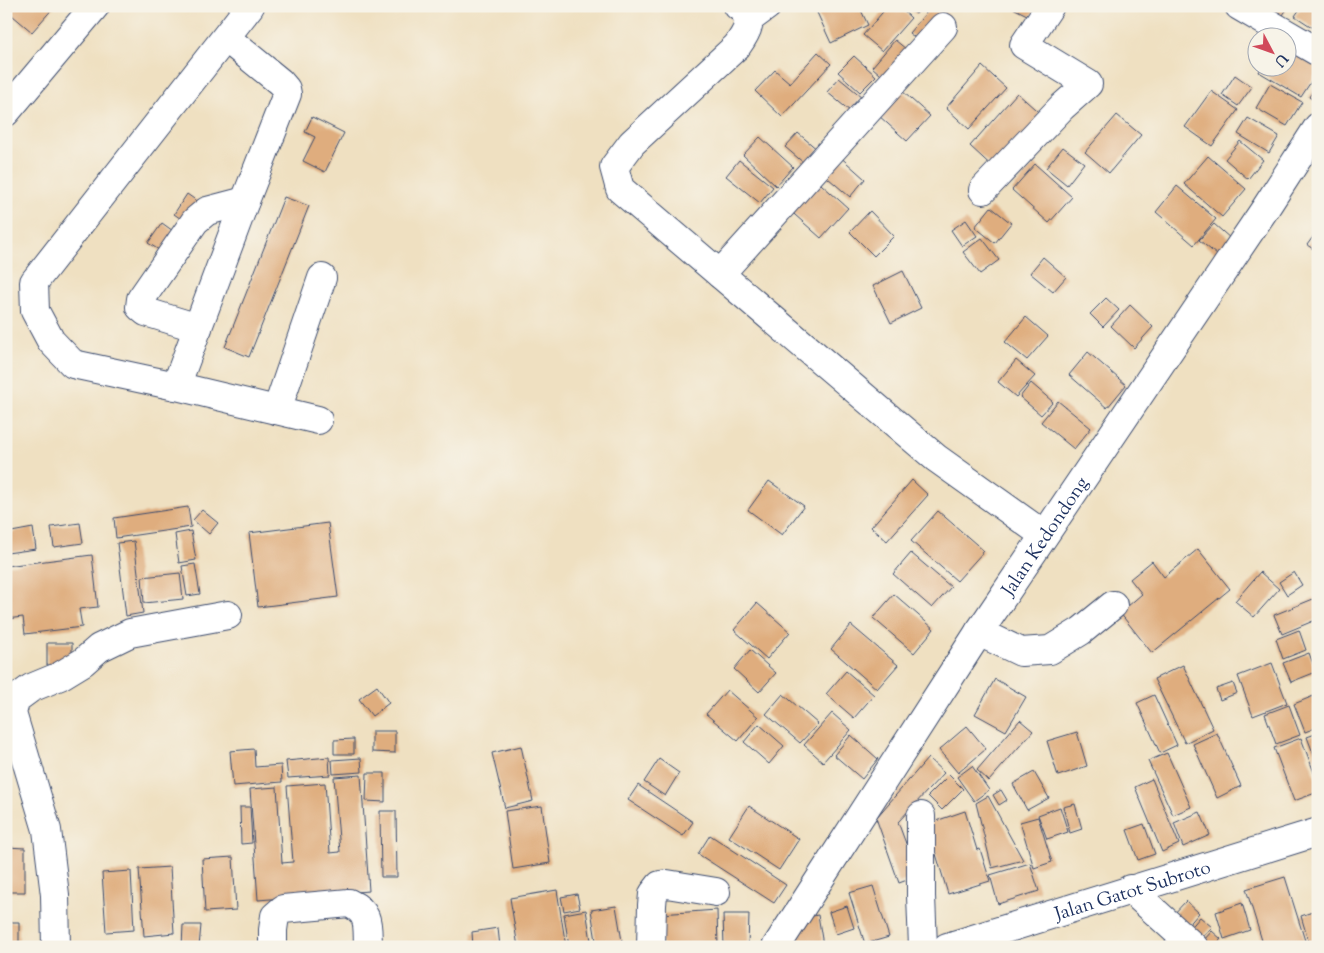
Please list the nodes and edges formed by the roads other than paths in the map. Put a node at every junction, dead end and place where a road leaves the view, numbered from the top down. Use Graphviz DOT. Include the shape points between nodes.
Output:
graph roads {
  1 [pos="95,6"];
  2 [pos="250,6"];
  3 [pos="1050,6"];
  4 [pos="1239,6"];
  5 [pos="751,11"];
  6 [pos="943,27"];
  7 [pos="226,38"];
  8 [pos="1318,52"];
  9 [pos="6,112"];
  10 [pos="1318,127"];
  11 [pos="983,190"];
  12 [pos="245,201"];
  13 [pos="720,274"];
  14 [pos="322,278"];
  15 [pos="198,328"];
  16 [pos="176,386"];
  17 [pos="276,410"];
  18 [pos="318,420"];
  19 [pos="1044,535"];
  20 [pos="1114,605"];
  21 [pos="228,614"];
  22 [pos="979,632"];
  23 [pos="921,816"];
  24 [pos="1318,832"];
  25 [pos="1130,889"];
  26 [pos="716,892"];
  27 [pos="56,947"];
  28 [pos="273,947"];
  29 [pos="368,947"];
  30 [pos="651,947"];
  31 [pos="776,947"];
  32 [pos="923,947"];
  33 [pos="947,947"];
  34 [pos="1194,947"];
  1 -- 9 [label="street"];
  2 -- 7 [label="street"];
  3 -- 11 [label="street" via="1024,45 1088,84"];
  4 -- 8 [label="street"];
  5 -- 13 [label="street" via="747,32 737,46 632,143 614,167 620,189"];
  6 -- 13 [label="street"];
  7 -- 12 [label="street" via="280,82 287,94"];
  7 -- 16 [label="street" via="34,282 35,311 51,341 73,364"];
  10 -- 19 [label="street, Jalan Kedondong"];
  12 -- 15 [label="street"];
  12 -- 15 [label="street" via="207,211 195,221 141,299 140,308 146,312"];
  13 -- 19 [label="street" via="936,458"];
  14 -- 17 [label="street"];
  15 -- 16 [label="street"];
  16 -- 17 [label="street"];
  17 -- 18 [label="street"];
  19 -- 22 [label="street, Jalan Kedondong"];
  20 -- 22 [label="street" via="1082,631 1050,650 1021,652"];
  21 -- 27 [label="street" via="130,633 98,648 83,662 16,699 12,713 47,830 55,895"];
  22 -- 31 [label="street, Jalan Kedondong"];
  23 -- 32 [label="street"];
  24 -- 25 [label="street, Jalan Gatot Subroto"];
  25 -- 33 [label="street, Jalan Gatot Subroto"];
  25 -- 34 [label="street"];
  26 -- 30 [label="street" via="660,885 653,894"];
  28 -- 29 [label="street" via="275,916 283,909 349,903 359,907 366,917"];
}
